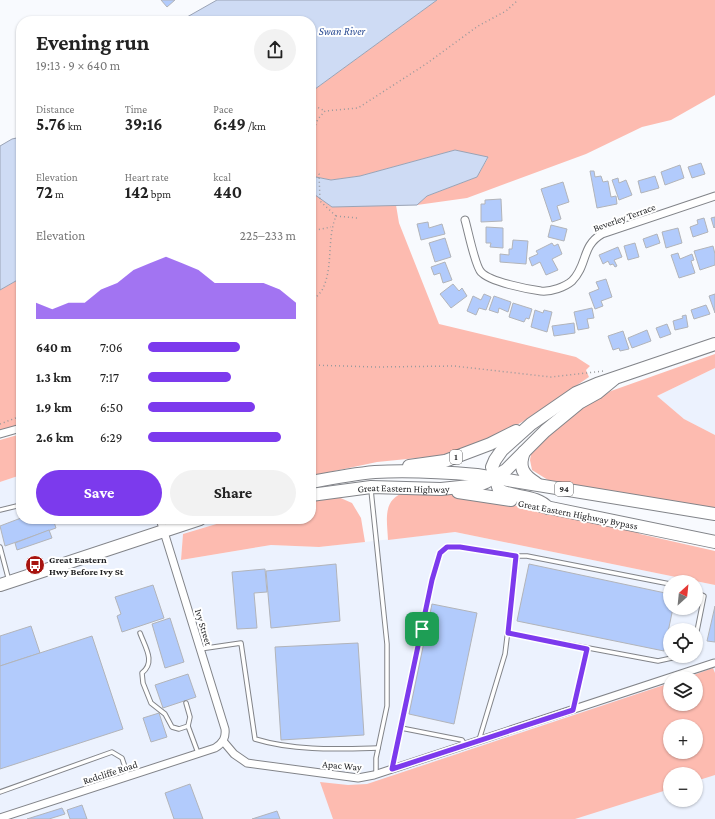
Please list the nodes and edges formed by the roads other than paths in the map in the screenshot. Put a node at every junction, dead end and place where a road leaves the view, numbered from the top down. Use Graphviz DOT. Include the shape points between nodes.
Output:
graph roads {
  1 [pos="715,196"];
  2 [pos="465,220"];
  3 [pos="715,344"];
  4 [pos="614,379"];
  5 [pos="530,424"];
  6 [pos="16,429"];
  7 [pos="0,434"];
  8 [pos="524,452"];
  9 [pos="376,472"];
  10 [pos="494,478"];
  11 [pos="316,481"];
  12 [pos="537,484"];
  13 [pos="371,487"];
  14 [pos="441,489"];
  15 [pos="316,494"];
  16 [pos="16,505"];
  17 [pos="548,508"];
  18 [pos="0,510"];
  19 [pos="715,514"];
  20 [pos="162,524"];
  21 [pos="185,524"];
  22 [pos="164,531"];
  23 [pos="715,542"];
  24 [pos="0,547"];
  25 [pos="516,556"];
  26 [pos="663,583"];
  27 [pos="5,584"];
  28 [pos="140,632"];
  29 [pos="508,633"];
  30 [pos="200,648"];
  31 [pos="587,649"];
  32 [pos="663,660"];
  33 [pos="714,663"];
  34 [pos="186,703"];
  35 [pos="573,710"];
  36 [pos="188,726"];
  37 [pos="401,728"];
  38 [pos="223,741"];
  39 [pos="478,741"];
  40 [pos="465,745"];
  41 [pos="378,748"];
  42 [pos="198,753"];
  43 [pos="392,769"];
  44 [pos="376,774"];
  45 [pos="128,776"];
  46 [pos="0,792"];
  47 [pos="0,817"];
  1 -- 2 [label="street, Beverley Terrace" via="593,239 586,249 578,274 571,282 554,290 542,291 488,278 480,271"];
  3 -- 4 [label="highway, Great Eastern Highway / 1"];
  4 -- 5 [label="highway, Great Eastern Highway / 1" via="576,393"];
  4 -- 8 [label="highway, Great Eastern Highway / 1" via="579,403"];
  5 -- 9 [label="highway, 1" via="490,444 445,461"];
  5 -- 10 [label="highway, Great Eastern Highway" via="495,460 492,467"];
  6 -- 7 [label="street"];
  8 -- 10 [label="highway, Great Eastern Highway / 1"];
  8 -- 12 [label="highway" via="521,464 524,474"];
  9 -- 10 [label="highway, Great Eastern Highway / 94" via="440,472"];
  9 -- 11 [label="highway, Great Eastern Highway / 94"];
  10 -- 12 [label="highway, Great Eastern Highway Bypass / 94"];
  10 -- 14 [label="highway, Great Eastern Highway / 1" via="479,485"];
  10 -- 17 [label="highway" via="499,490 505,494 543,502"];
  12 -- 19 [label="highway, Great Eastern Highway Bypass / 94"];
  13 -- 14 [label="highway, Great Eastern Highway / 94"];
  13 -- 15 [label="highway, Great Eastern Highway / 94"];
  13 -- 41 [label="lane" via="387,644 387,706"];
  14 -- 17 [label="highway, Great Eastern Highway Bypass / 94"];
  16 -- 18 [label="lane"];
  17 -- 23 [label="highway, Great Eastern Highway Bypass / 94"];
  20 -- 22 [label="street, Ivy Street"];
  21 -- 22 [label="highway"];
  22 -- 27 [label="highway"];
  22 -- 30 [label="street, Ivy Street"];
  24 -- 27 [label="lane"];
  25 -- 26 [label="lane"];
  25 -- 29 [label="lane"];
  25 -- 37 [label="lane" via="460,547 447,547 440,553"];
  28 -- 36 [label="lane" via="150,661 148,668 142,673 143,684 151,703 165,714 172,727 179,729"];
  29 -- 31 [label="lane"];
  29 -- 39 [label="lane" via="505,654"];
  30 -- 38 [label="street, Ivy Street" via="225,729"];
  30 -- 41 [label="lane" via="241,643 255,739 295,746"];
  31 -- 32 [label="lane"];
  31 -- 35 [label="lane"];
  33 -- 35 [label="street, Apac Way"];
  34 -- 36 [label="lane" via="190,717"];
  35 -- 39 [label="street, Apac Way"];
  36 -- 42 [label="lane"];
  37 -- 40 [label="lane" via="462,740"];
  37 -- 43 [label="lane"];
  38 -- 42 [label="street, Redcliffe Road" via="215,748"];
  38 -- 44 [label="street, Apac Way" via="234,754 247,763 350,778"];
  39 -- 40 [label="street, Apac Way"];
  40 -- 43 [label="street, Apac Way"];
  41 -- 44 [label="lane"];
  42 -- 45 [label="street, Redcliffe Road"];
  43 -- 44 [label="street, Apac Way"];
  45 -- 46 [label="lane" via="122,758 112,752"];
  45 -- 47 [label="street, Redcliffe Road"];
}
